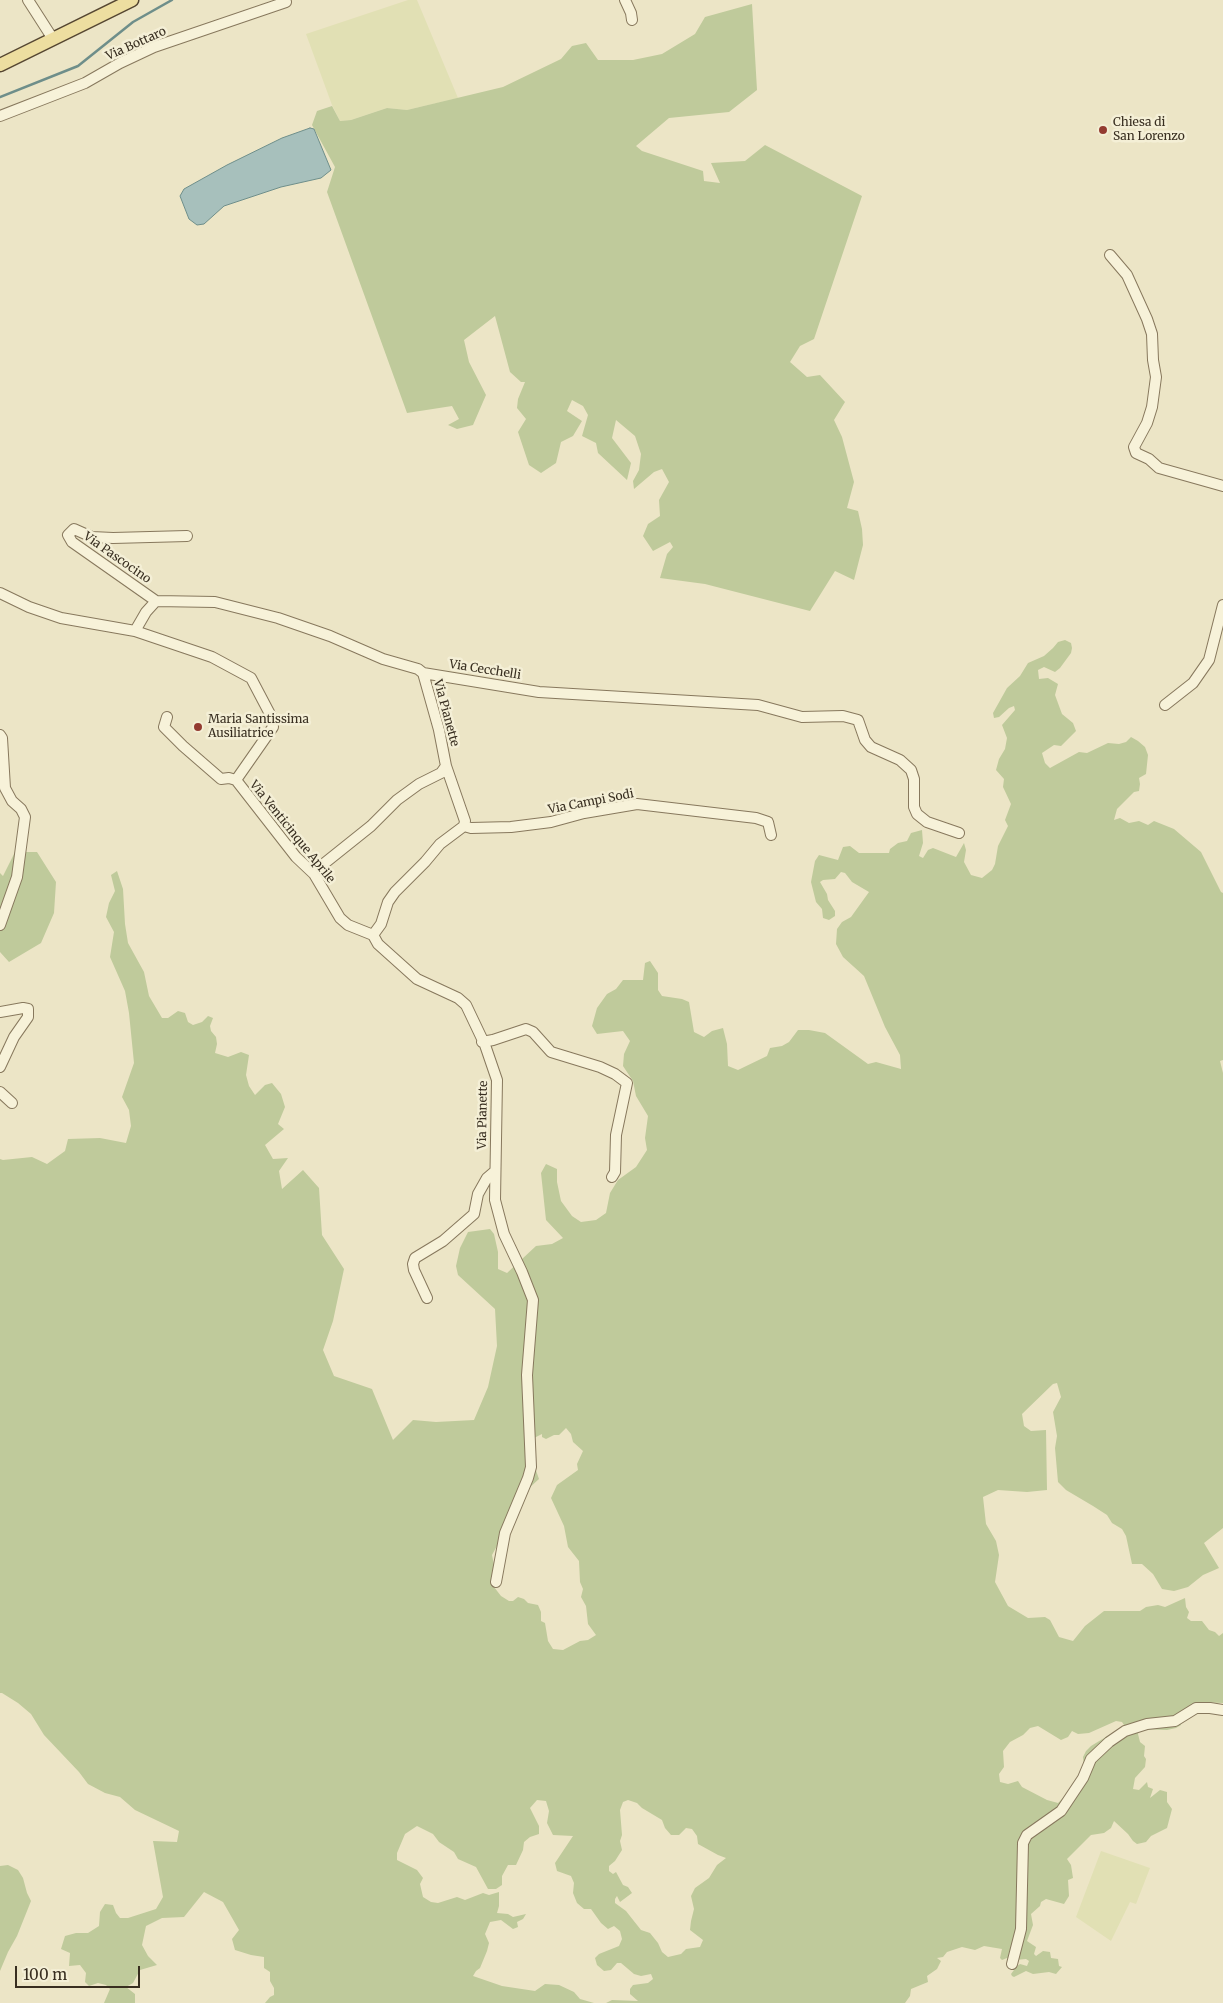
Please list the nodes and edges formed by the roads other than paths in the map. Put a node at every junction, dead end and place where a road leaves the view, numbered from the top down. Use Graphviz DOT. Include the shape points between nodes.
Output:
graph roads {
  1 [pos="28,0"];
  2 [pos="132,0"];
  3 [pos="625,0"];
  4 [pos="286,2"];
  5 [pos="632,20"];
  6 [pos="53,39"];
  7 [pos="0,65"];
  8 [pos="0,116"];
  9 [pos="1110,255"];
  10 [pos="1223,486"];
  11 [pos="187,536"];
  12 [pos="0,593"];
  13 [pos="156,601"];
  14 [pos="1223,605"];
  15 [pos="135,631"];
  16 [pos="423,672"];
  17 [pos="1165,705"];
  18 [pos="167,717"];
  19 [pos="0,735"];
  20 [pos="446,766"];
  21 [pos="236,780"];
  22 [pos="464,826"];
  23 [pos="958,833"];
  24 [pos="771,835"];
  25 [pos="314,874"];
  26 [pos="0,926"];
  27 [pos="374,935"];
  28 [pos="0,1012"];
  29 [pos="482,1042"];
  30 [pos="0,1067"];
  31 [pos="0,1092"];
  32 [pos="12,1103"];
  33 [pos="494,1172"];
  34 [pos="612,1177"];
  35 [pos="427,1298"];
  36 [pos="496,1582"];
  37 [pos="1223,1710"];
  38 [pos="1012,1964"];
  1 -- 6 [label="street"];
  2 -- 6 [label="main road"];
  3 -- 5 [label="street"];
  4 -- 8 [label="street, Via Bottaro" via="154,47 86,84"];
  6 -- 7 [label="main road"];
  9 -- 10 [label="street" via="1127,275 1152,334 1156,376 1152,407 1134,447 1136,453 1160,468"];
  11 -- 13 [label="street, Via Pascocino" via="92,537 74,529 68,535 72,542"];
  12 -- 15 [label="street, Via Venticinque Aprile" via="61,618"];
  13 -- 15 [label="street"];
  13 -- 16 [label="street, Via Cecchelli" via="216,602 241,608 330,636"];
  14 -- 17 [label="street" via="1208,660 1193,683"];
  15 -- 21 [label="street, Via Venticinque Aprile" via="212,657 251,678 271,716 273,727"];
  16 -- 20 [label="street, Via Pianette"];
  16 -- 23 [label="street, Via Cecchelli" via="539,692 758,704 802,717 843,716 858,720 871,747 900,760 911,770 916,814 927,822"];
  18 -- 21 [label="street, Via Venticinque Aprile" via="164,727 183,746 221,779"];
  19 -- 26 [label="street" via="5,788 25,817 17,877"];
  20 -- 22 [label="street, Via Pianette"];
  20 -- 25 [label="street" via="441,773 397,800"];
  21 -- 25 [label="street, Via Venticinque Aprile" via="296,857"];
  22 -- 24 [label="street, Via Campi Sodi" via="511,828 637,804 756,818 768,822"];
  22 -- 27 [label="street" via="440,844 395,892"];
  25 -- 27 [label="street, Via Venticinque Aprile" via="340,918 348,925"];
  27 -- 29 [label="street, Via Pianette" via="378,944 417,979 466,1005"];
  28 -- 30 [label="street" via="28,1009 28,1018 14,1037"];
  29 -- 33 [label="street, Via Pianette" via="498,1080"];
  29 -- 34 [label="street" via="526,1029 533,1032 551,1052 600,1066 627,1084 616,1135 615,1172"];
  31 -- 32 [label="street"];
  33 -- 35 [label="street" via="478,1194 474,1214 443,1241 415,1258 414,1270"];
  33 -- 36 [label="street, Via Pianette" via="500,1224 533,1300 527,1375 531,1467 510,1519"];
  37 -- 38 [label="street" via="1196,1708 1175,1722 1147,1724 1125,1732 1090,1759 1083,1778 1061,1811 1027,1835 1023,1842 1021,1929"];
}
